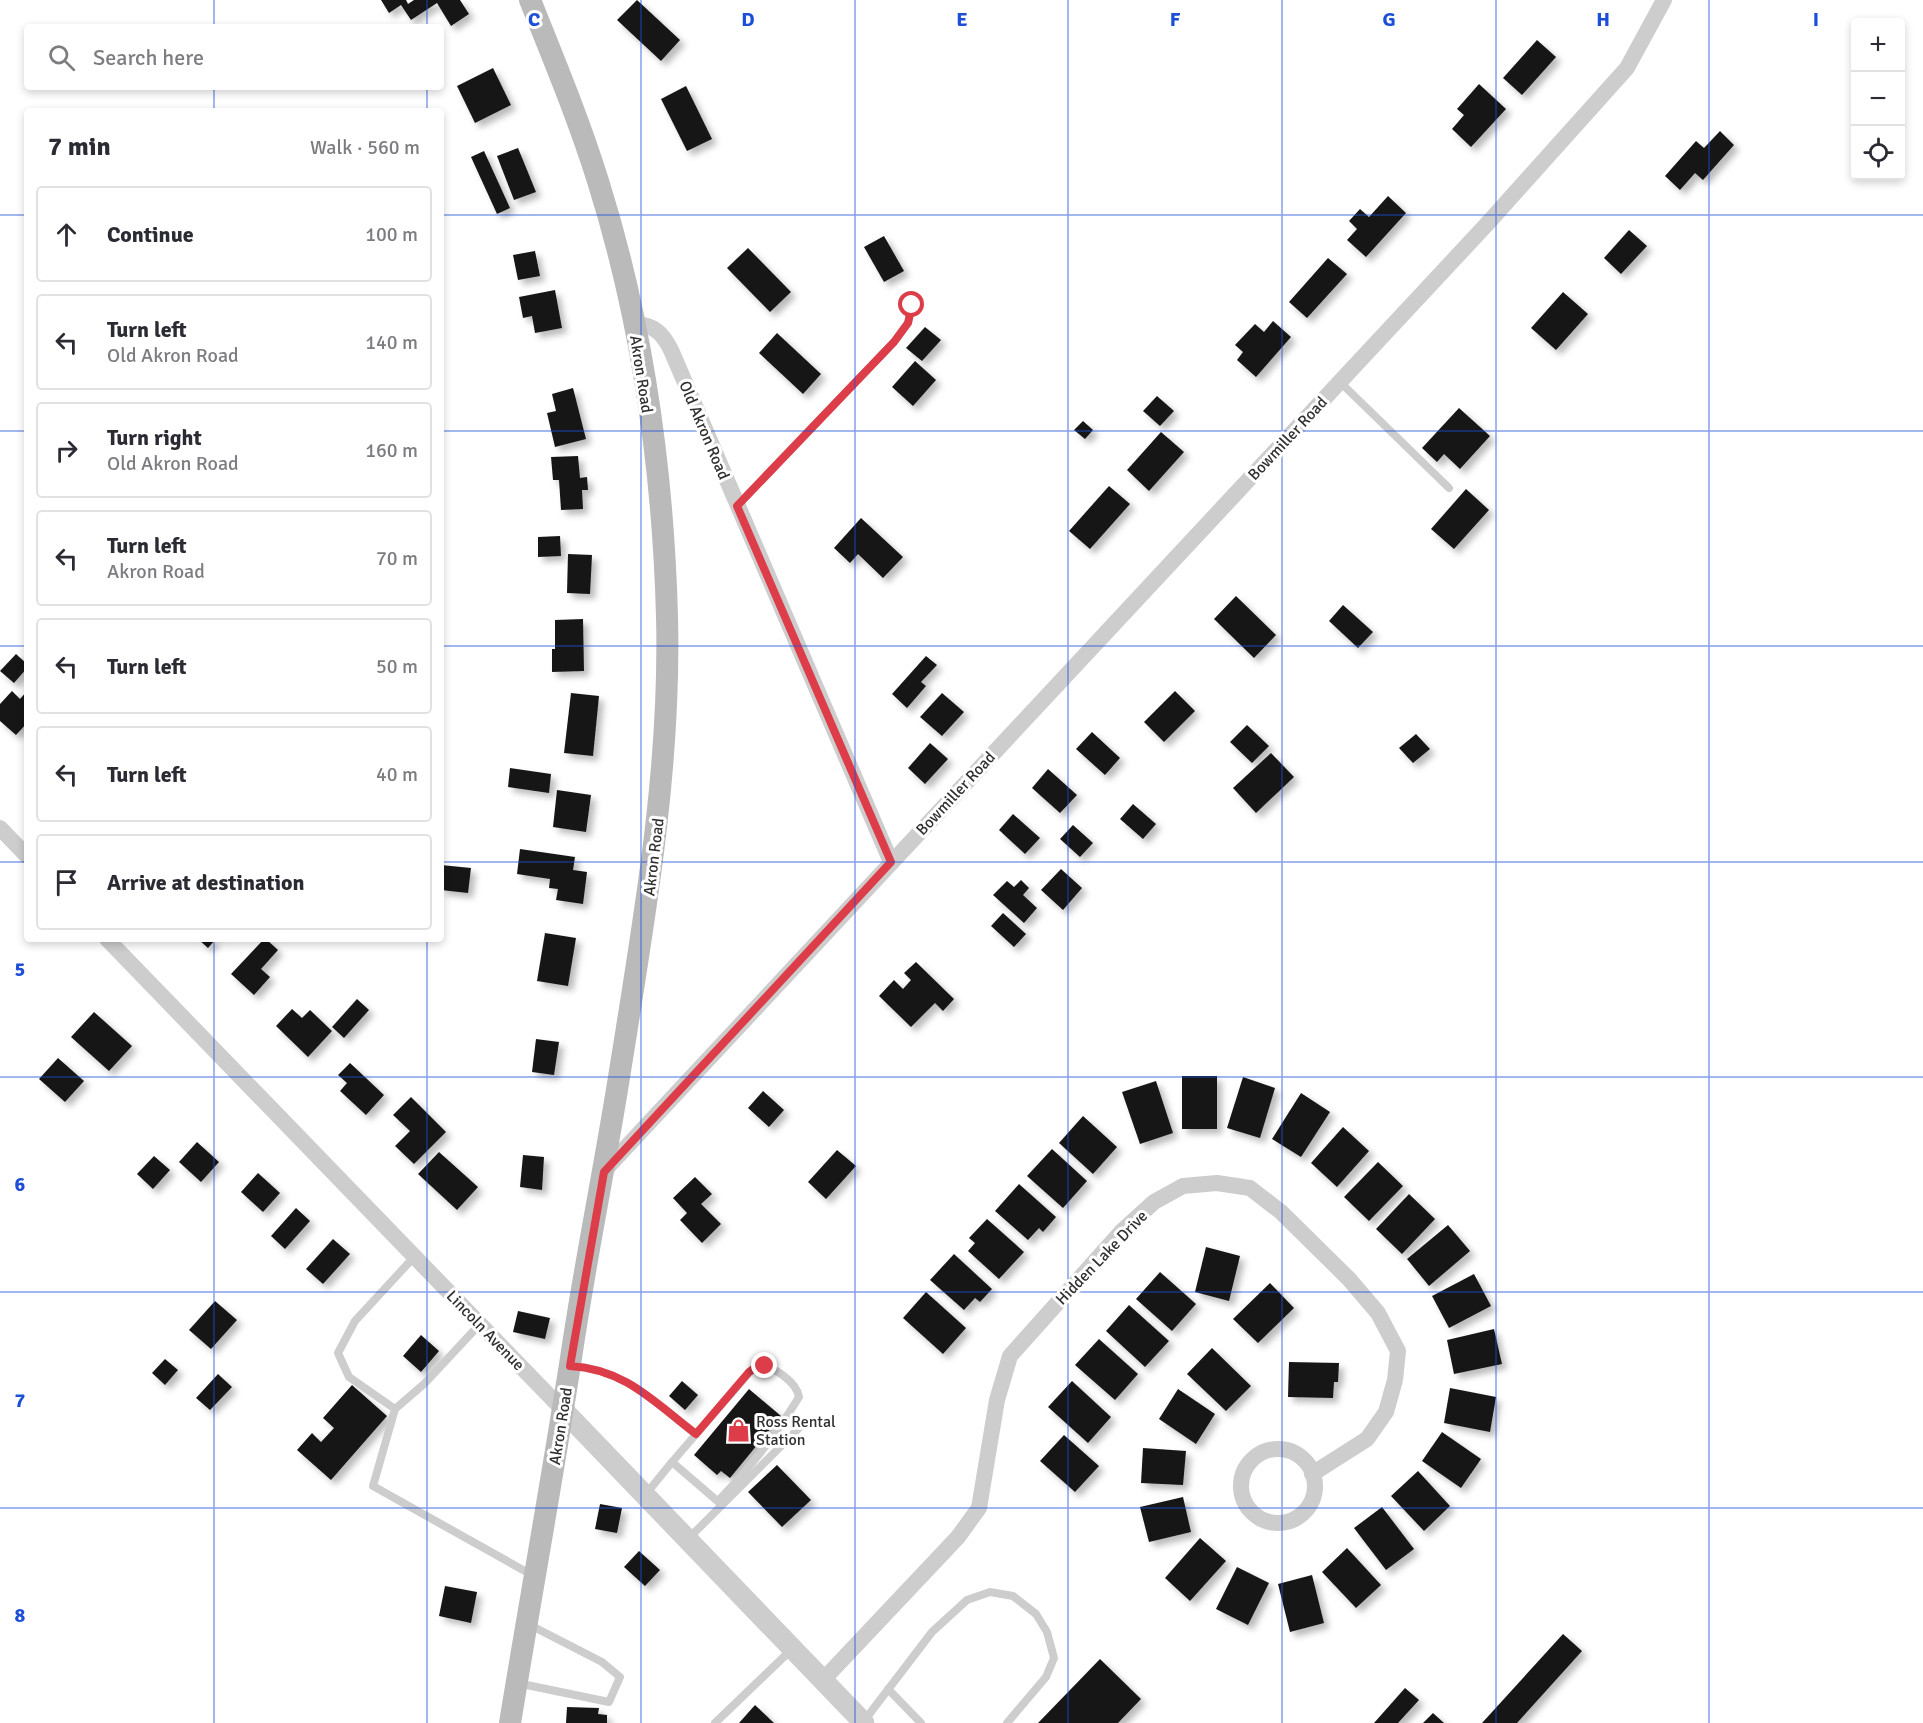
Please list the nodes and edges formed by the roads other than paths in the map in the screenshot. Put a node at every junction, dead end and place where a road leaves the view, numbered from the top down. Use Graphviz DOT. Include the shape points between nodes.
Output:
graph roads {
  1 [pos="530,0"];
  2 [pos="1664,0"];
  3 [pos="912,305"];
  4 [pos="634,324"];
  5 [pos="1340,382"];
  6 [pos="1449,488"];
  7 [pos="737,506"];
  8 [pos="0,828"];
  9 [pos="24,853"];
  10 [pos="891,862"];
  11 [pos="110,942"];
  12 [pos="604,1172"];
  13 [pos="415,1256"];
  14 [pos="480,1324"];
  15 [pos="570,1366"];
  16 [pos="395,1409"];
  17 [pos="563,1410"];
  18 [pos="801,1426"];
  19 [pos="696,1434"];
  20 [pos="672,1462"];
  21 [pos="1312,1474"];
  22 [pos="644,1496"];
  23 [pos="720,1503"];
  24 [pos="687,1540"];
  25 [pos="535,1577"];
  26 [pos="527,1624"];
  27 [pos="793,1649"];
  28 [pos="823,1680"];
  29 [pos="517,1683"];
  30 [pos="888,1689"];
  31 [pos="510,1723"];
  32 [pos="715,1723"];
  33 [pos="863,1723"];
  34 [pos="921,1723"];
  35 [pos="1007,1723"];
  1 -- 4 [label="main road, Akron Road" via="598,182"];
  2 -- 5 [label="street, Bowmiller Road" via="1627,68"];
  3 -- 7 [label="lane" via="908,323 894,342"];
  4 -- 7 [label="street, Old Akron Road" via="654,328 668,343"];
  4 -- 12 [label="main road, Akron Road" via="661,508 667,617 666,739 652,868"];
  5 -- 6 [label="lane"];
  5 -- 10 [label="street, Bowmiller Road"];
  7 -- 10 [label="street, Old Akron Road"];
  8 -- 9 [label="street"];
  10 -- 12 [label="street"];
  11 -- 13 [label="street, Lincoln Avenue"];
  12 -- 15 [label="main road, Akron Road"];
  13 -- 14 [label="street, Lincoln Avenue"];
  13 -- 16 [label="lane" via="355,1321 338,1353 349,1377"];
  14 -- 16 [label="lane"];
  14 -- 17 [label="street, Lincoln Avenue"];
  15 -- 17 [label="main road, Akron Road"];
  15 -- 19 [label="lane" via="602,1370 629,1382"];
  16 -- 25 [label="lane" via="373,1486"];
  17 -- 22 [label="street, Lincoln Avenue"];
  17 -- 25 [label="main road, Akron Road"];
  18 -- 23 [label="lane"];
  19 -- 20 [label="lane"];
  19 -- 23 [label="lane" via="756,1367 765,1366 777,1372 798,1390 799,1397 781,1425"];
  20 -- 22 [label="lane"];
  20 -- 23 [label="lane"];
  21 -- 21 [label="street" via="1306,1463 1286,1450 1262,1453 1244,1470 1241,1482 1246,1505 1259,1517 1276,1523 1299,1516 1313,1498"];
  21 -- 28 [label="street, Hidden Lake Drive" via="1367,1439 1386,1412 1398,1351 1378,1313 1350,1279 1281,1212 1250,1188 1217,1183 1183,1186 1154,1203 1121,1232 1010,1356 997,1400 979,1508 957,1537"];
  22 -- 24 [label="street, Lincoln Avenue"];
  23 -- 24 [label="lane"];
  24 -- 27 [label="street, Lincoln Avenue"];
  25 -- 26 [label="main road, Akron Road"];
  26 -- 29 [label="main road, Akron Road"];
  26 -- 29 [label="lane" via="602,1662 620,1677 609,1702"];
  27 -- 28 [label="street, Lincoln Avenue"];
  27 -- 32 [label="lane"];
  28 -- 33 [label="street, Lincoln Avenue"];
  29 -- 31 [label="main road, Akron Road"];
  30 -- 33 [label="lane"];
  30 -- 34 [label="lane"];
  30 -- 35 [label="lane" via="932,1632 968,1600 990,1592 1013,1596 1036,1614 1047,1632 1054,1658 1046,1677"];
}
